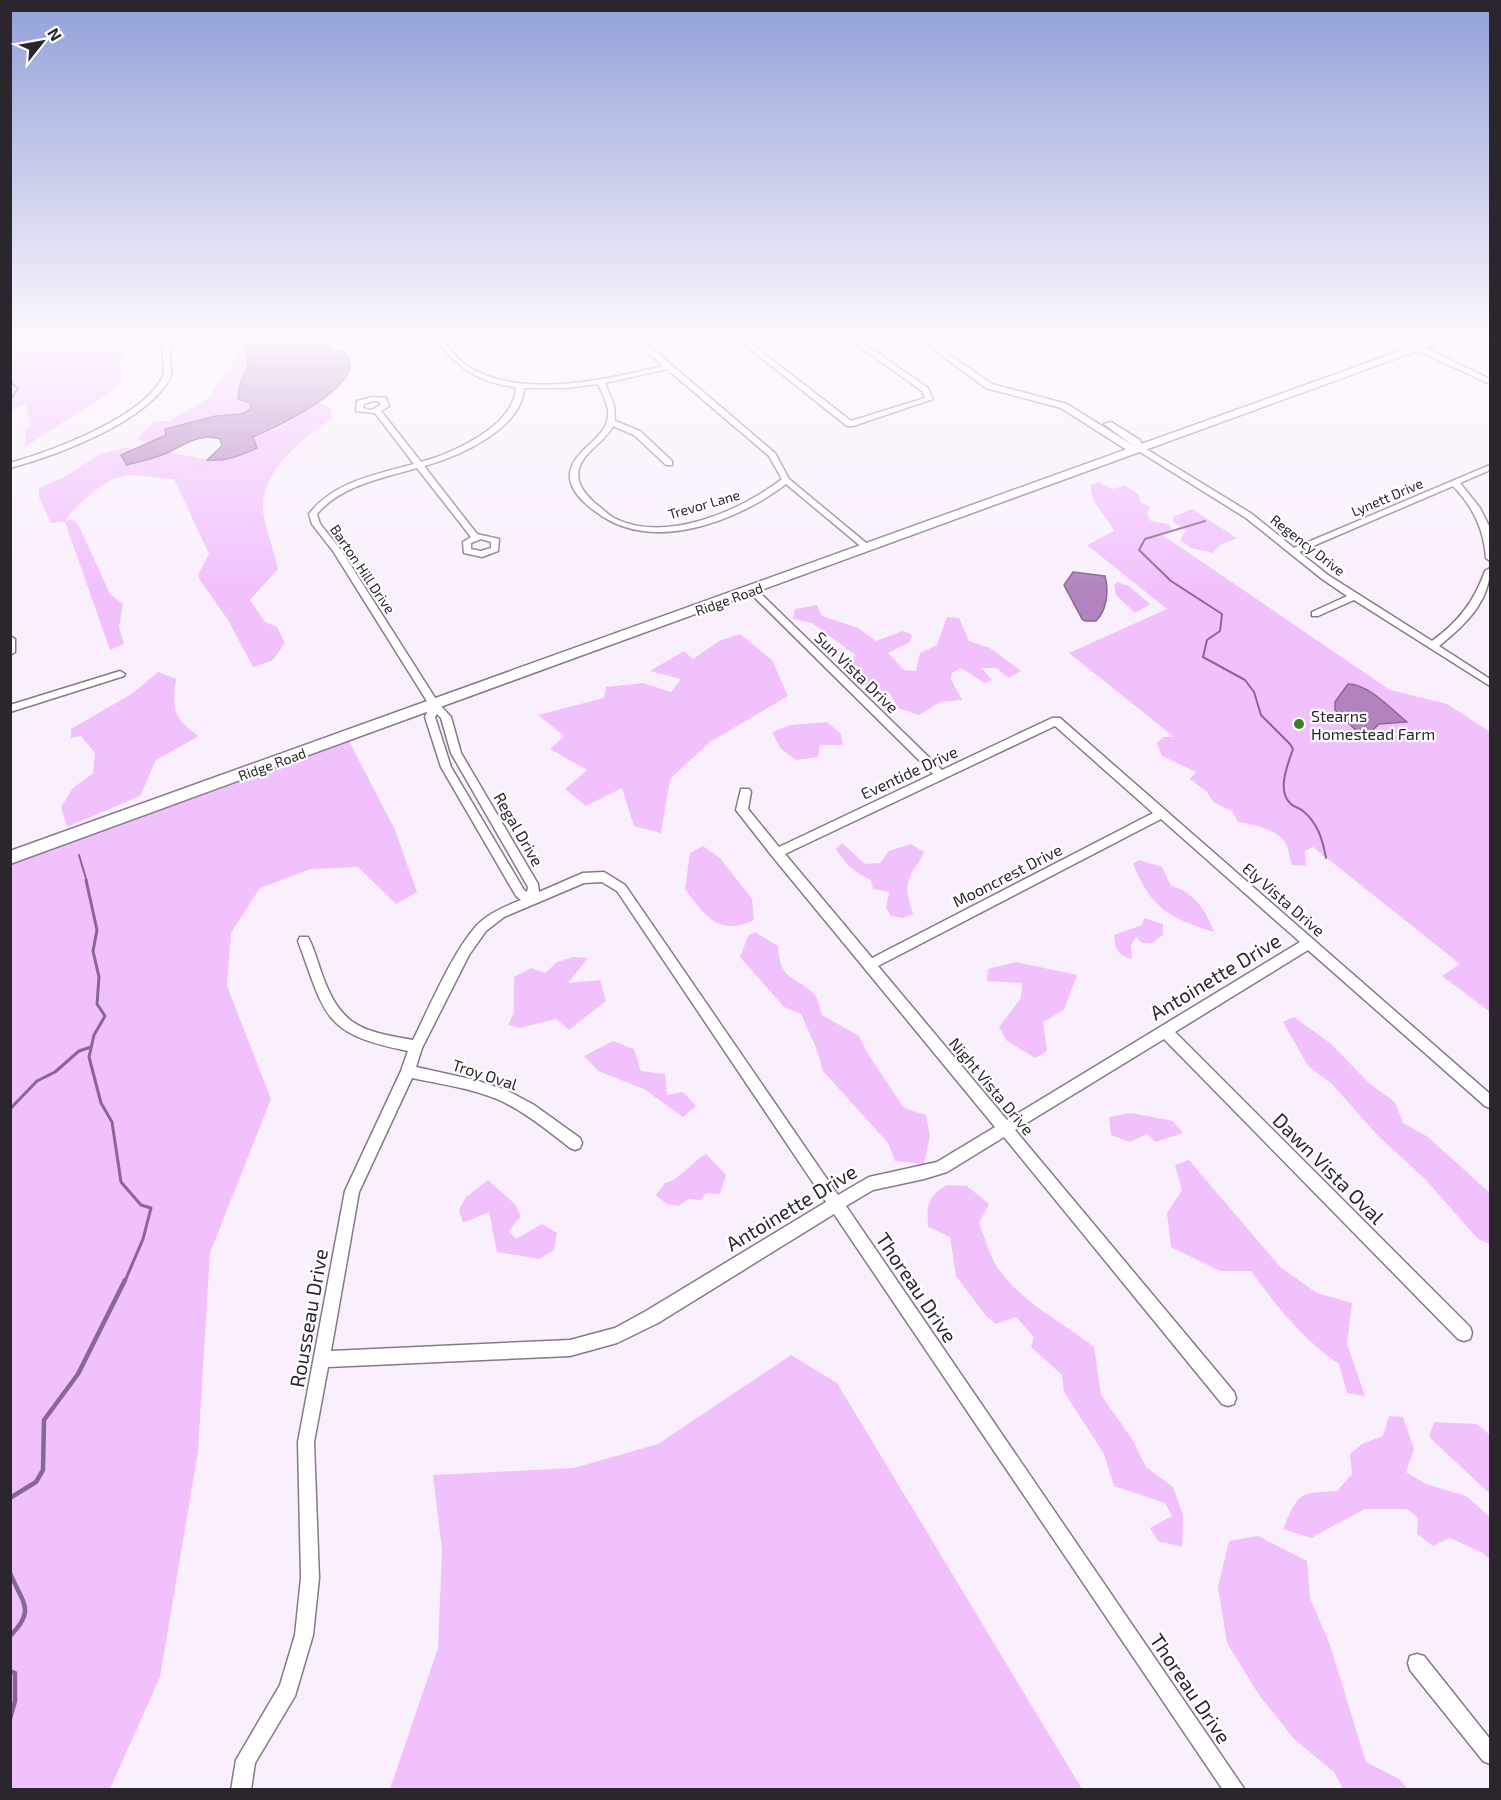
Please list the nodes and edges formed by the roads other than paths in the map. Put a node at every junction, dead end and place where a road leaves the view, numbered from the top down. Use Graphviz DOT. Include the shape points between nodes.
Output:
graph roads {
  1 [pos="113,422"];
  2 [pos="384,422"];
  3 [pos="501,422"];
  4 [pos="610,422"];
  5 [pos="733,422"];
  6 [pos="1089,422"];
  7 [pos="1212,422"];
  8 [pos="1139,448"];
  9 [pos="669,463"];
  10 [pos="10,466"];
  11 [pos="419,467"];
  12 [pos="1491,467"];
  13 [pos="786,480"];
  14 [pos="1455,483"];
  15 [pos="475,537"];
  16 [pos="867,546"];
  17 [pos="1294,550"];
  18 [pos="1491,558"];
  19 [pos="1491,571"];
  20 [pos="752,590"];
  21 [pos="1354,596"];
  22 [pos="1315,614"];
  23 [pos="10,639"];
  24 [pos="1431,646"];
  25 [pos="10,652"];
  26 [pos="120,674"];
  27 [pos="1491,683"];
  28 [pos="435,706"];
  29 [pos="10,709"];
  30 [pos="1056,722"];
  31 [pos="940,775"];
  32 [pos="472,781"];
  33 [pos="458,786"];
  34 [pos="745,792"];
  35 [pos="1161,814"];
  36 [pos="776,853"];
  37 [pos="10,858"];
  38 [pos="532,900"];
  39 [pos="304,941"];
  40 [pos="1309,943"];
  41 [pos="869,965"];
  42 [pos="1165,1031"];
  43 [pos="416,1047"];
  44 [pos="408,1071"];
  45 [pos="1491,1101"];
  46 [pos="1004,1129"];
  47 [pos="575,1143"];
  48 [pos="835,1203"];
  49 [pos="1464,1333"];
  50 [pos="322,1359"];
  51 [pos="1228,1398"];
  52 [pos="1417,1663"];
  53 [pos="1491,1754"];
  54 [pos="241,1790"];
  55 [pos="1234,1790"];
  1 -- 10 [label="street" via="66,449"];
  2 -- 11 [label="street"];
  3 -- 11 [label="street, Barton Hill Drive" via="466,448"];
  4 -- 9 [label="street" via="637,433"];
  4 -- 13 [label="street, Trevor Lane" via="578,462 574,481 601,514 624,525 657,530 692,525 761,500"];
  5 -- 13 [label="street" via="772,455"];
  6 -- 8 [label="street, Regency Drive" via="1130,448"];
  7 -- 8 [label="main road, Ridge Road"];
  8 -- 16 [label="main road, Ridge Road"];
  8 -- 17 [label="street, Regency Drive" via="1249,516"];
  11 -- 15 [label="street"];
  11 -- 28 [label="street, Barton Hill Drive" via="339,490 318,504 313,514"];
  12 -- 14 [label="street, Lynett Drive"];
  13 -- 16 [label="street"];
  14 -- 17 [label="street, Lynett Drive"];
  14 -- 18 [label="street" via="1473,502 1490,538"];
  16 -- 20 [label="main road, Ridge Road"];
  17 -- 21 [label="street, Regency Drive" via="1315,570"];
  19 -- 24 [label="street" via="1482,597 1459,627"];
  20 -- 28 [label="main road, Ridge Road"];
  20 -- 31 [label="street, Sun Vista Drive"];
  21 -- 22 [label="street"];
  21 -- 24 [label="street, Regency Drive"];
  23 -- 25 [label="street"];
  24 -- 27 [label="street, Regency Drive"];
  26 -- 29 [label="street"];
  28 -- 32 [label="street, Regal Drive" via="446,717 456,753"];
  28 -- 33 [label="street, Regal Drive" via="430,717 441,755"];
  28 -- 37 [label="main road, Ridge Road"];
  30 -- 31 [label="street, Eventide Drive"];
  30 -- 35 [label="street, Ely Vista Drive"];
  31 -- 36 [label="street, Eventide Drive"];
  32 -- 33 [label="street"];
  32 -- 38 [label="street, Regal Drive" via="534,886"];
  33 -- 38 [label="street, Regal Drive" via="520,893"];
  34 -- 36 [label="street, Night Vista Drive" via="742,810"];
  35 -- 40 [label="street, Ely Vista Drive"];
  35 -- 41 [label="street, Mooncrest Drive"];
  36 -- 41 [label="street, Night Vista Drive"];
  38 -- 43 [label="street, Rousseau Drive" via="500,914 482,928 465,951"];
  38 -- 48 [label="street, Thoreau Drive" via="591,876 616,883"];
  39 -- 43 [label="street" via="332,1010 348,1026 375,1038"];
  40 -- 42 [label="street, Antoinette Drive"];
  40 -- 45 [label="street, Ely Vista Drive"];
  41 -- 46 [label="street, Night Vista Drive"];
  42 -- 46 [label="street, Antoinette Drive"];
  42 -- 49 [label="street, Dawn Vista Oval"];
  43 -- 44 [label="street, Rousseau Drive"];
  44 -- 47 [label="street, Troy Oval" via="512,1099"];
  44 -- 50 [label="street, Rousseau Drive" via="352,1191"];
  46 -- 48 [label="street, Antoinette Drive" via="942,1167 884,1178"];
  46 -- 51 [label="street, Night Vista Drive"];
  48 -- 50 [label="street, Antoinette Drive" via="617,1335 570,1348"];
  48 -- 55 [label="street, Thoreau Drive"];
  50 -- 54 [label="street, Rousseau Drive" via="306,1442 310,1578 304,1635 288,1689 246,1760"];
  52 -- 53 [label="street"];
}
